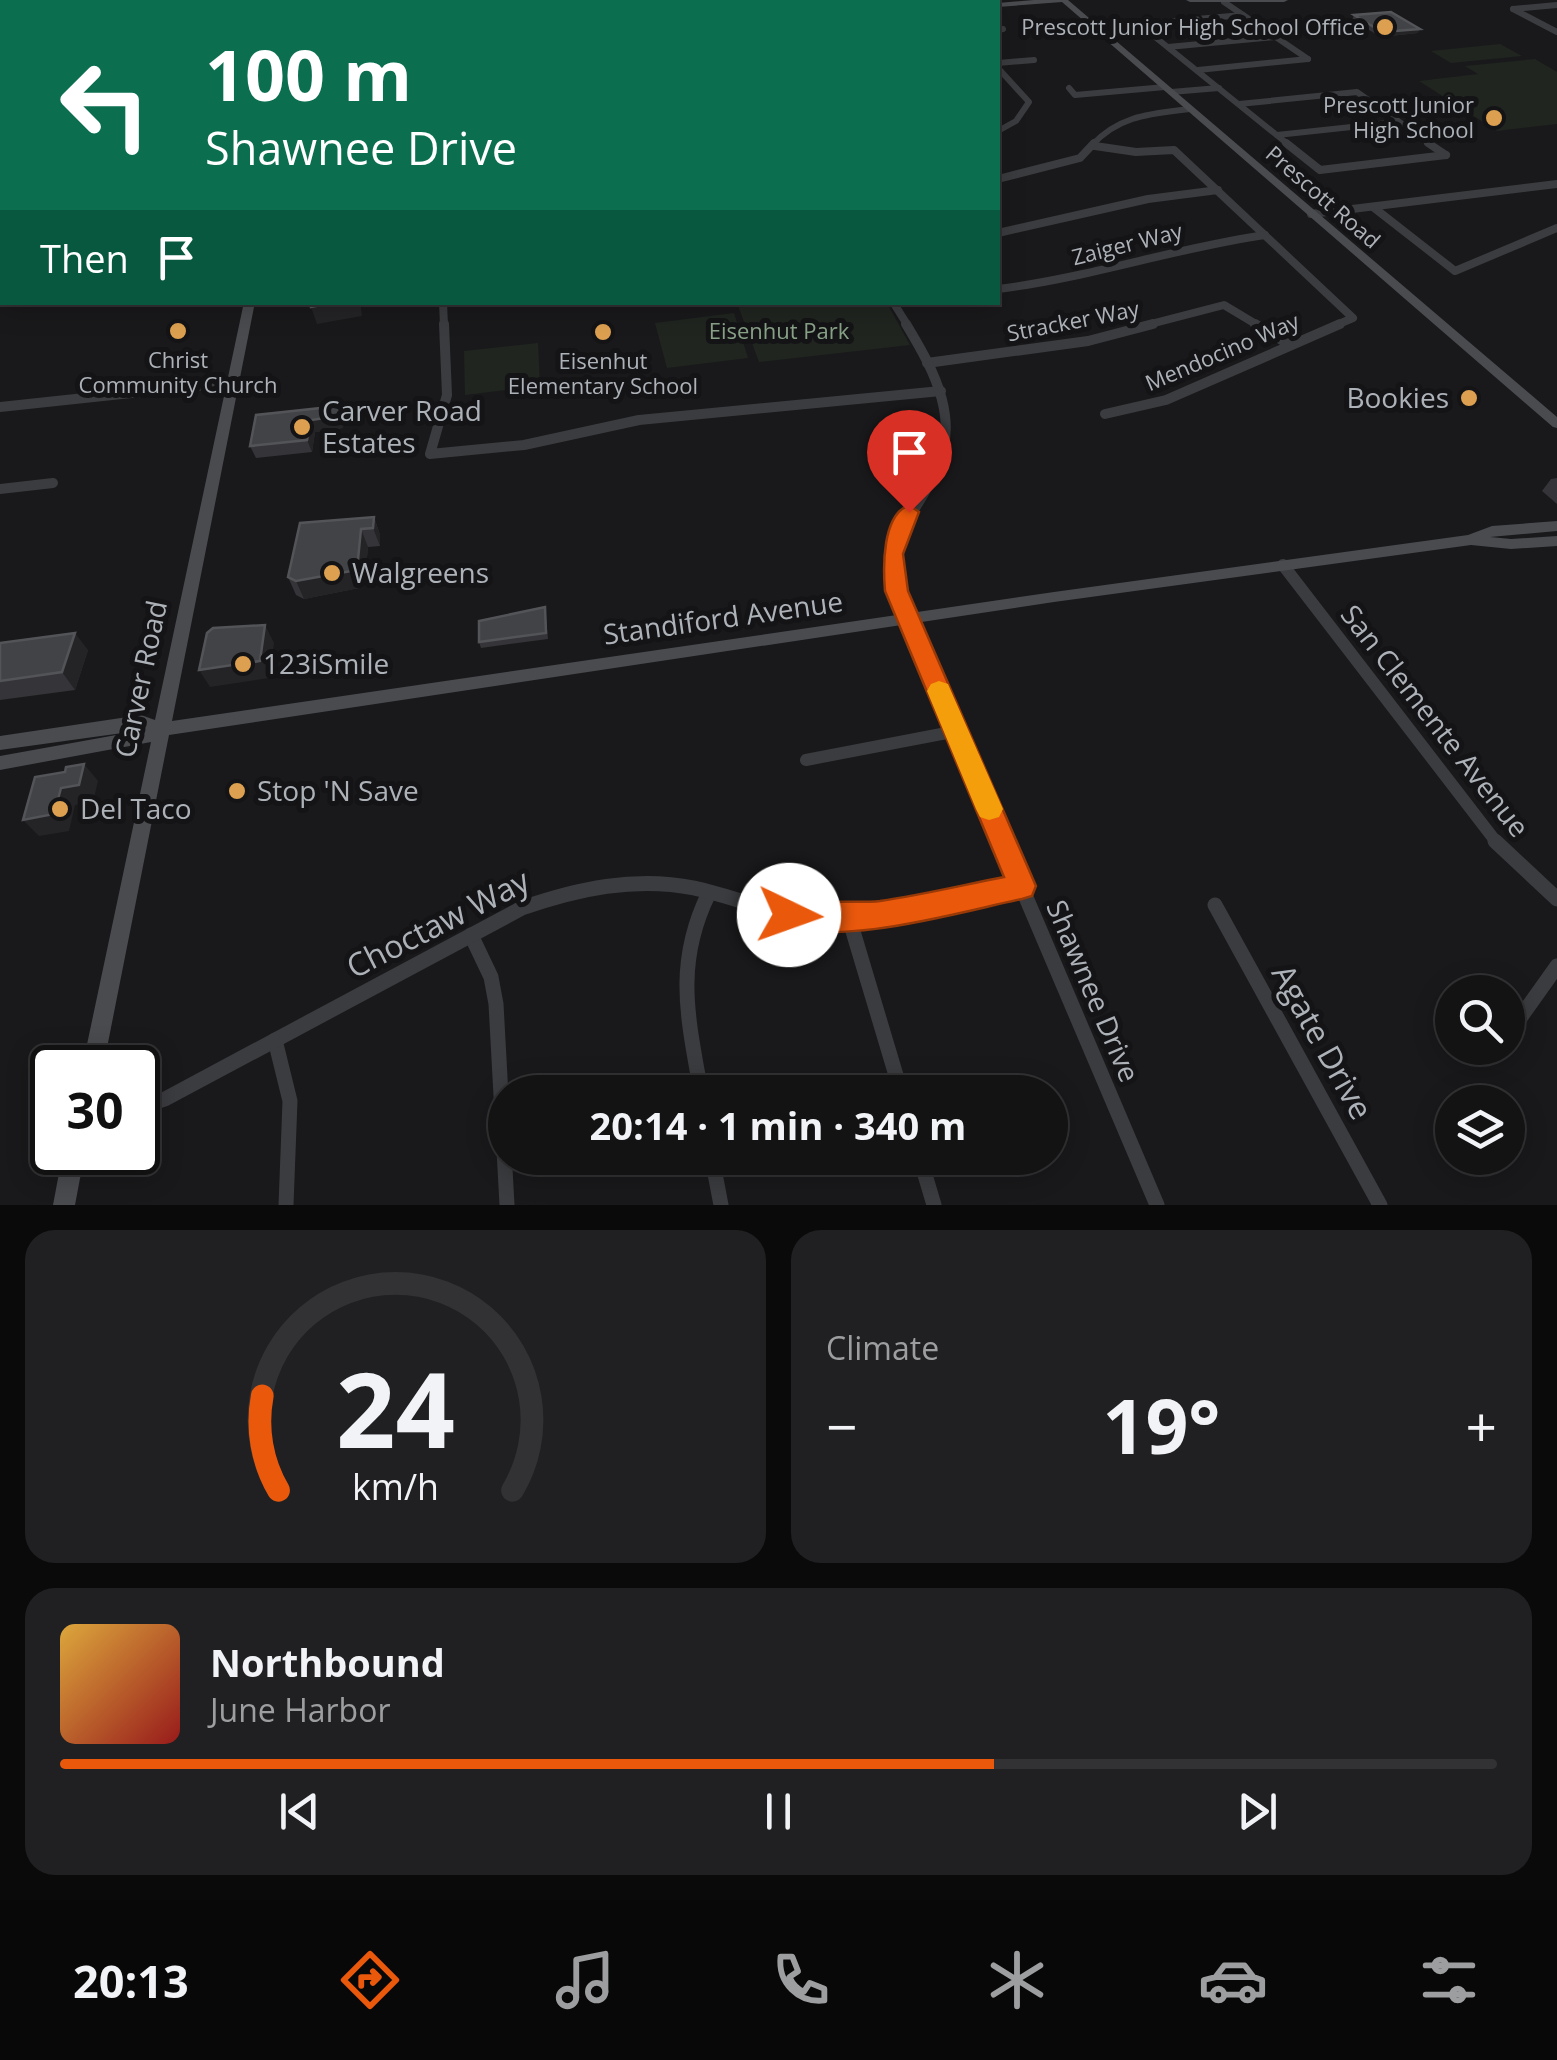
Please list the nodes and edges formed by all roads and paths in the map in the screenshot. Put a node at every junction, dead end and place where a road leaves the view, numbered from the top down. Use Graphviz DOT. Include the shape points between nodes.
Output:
graph roads {
  1 [pos="1063,0"];
  2 [pos="1190,0"];
  3 [pos="1284,0"];
  4 [pos="1224,2"];
  5 [pos="1000,5"];
  6 [pos="1557,5"];
  7 [pos="1243,15"];
  8 [pos="1557,32"];
  9 [pos="1275,36"];
  10 [pos="1168,47"];
  11 [pos="1034,60"];
  12 [pos="1000,66"];
  13 [pos="1000,68"];
  14 [pos="1198,70"];
  15 [pos="1069,88"];
  16 [pos="1219,88"];
  17 [pos="1168,89"];
  18 [pos="1239,104"];
  19 [pos="1190,108"];
  20 [pos="1398,122"];
  21 [pos="1000,131"];
  22 [pos="1277,135"];
  23 [pos="1095,146"];
  24 [pos="1000,179"];
  25 [pos="1557,184"];
  26 [pos="1218,190"];
  27 [pos="1373,206"];
  28 [pos="1312,214"];
  29 [pos="1557,228"];
  30 [pos="1000,233"];
  31 [pos="1265,235"];
  32 [pos="1000,289"];
  33 [pos="249,305"];
  34 [pos="443,305"];
  35 [pos="894,305"];
  36 [pos="1290,345"];
  37 [pos="926,362"];
  38 [pos="234,382"];
  39 [pos="941,391"];
  40 [pos="0,407"];
  41 [pos="1104,414"];
  42 [pos="1557,424"];
  43 [pos="53,483"];
  44 [pos="0,488"];
  45 [pos="1557,526"];
  46 [pos="1471,540"];
  47 [pos="1557,541"];
  48 [pos="1283,565"];
  49 [pos="908,619"];
  50 [pos="162,728"];
  51 [pos="957,731"];
  52 [pos="0,744"];
  53 [pos="806,760"];
  54 [pos="0,763"];
  55 [pos="1022,886"];
  56 [pos="709,893"];
  57 [pos="1557,899"];
  58 [pos="1215,905"];
  59 [pos="849,918"];
  60 [pos="472,934"];
  61 [pos="1557,966"];
  62 [pos="1525,1010"];
  63 [pos="275,1040"];
  64 [pos="97,1045"];
  65 [pos="699,1075"];
  66 [pos="895,1075"];
  67 [pos="160,1101"];
  68 [pos="70,1175"];
  69 [pos="715,1175"];
  70 [pos="925,1175"];
  71 [pos="64,1205"];
  72 [pos="286,1205"];
  73 [pos="507,1205"];
  74 [pos="720,1205"];
  75 [pos="934,1205"];
  76 [pos="1157,1205"];
  77 [pos="1380,1205"];
  1 -- 5 [label="main road"];
  1 -- 17 [label="main road, Prescott Road"];
  2 -- 4 [label="main road"];
  3 -- 4 [label="main road"];
  4 -- 7 [label="street"];
  6 -- 8 [label="street" via="1513,9"];
  7 -- 9 [label="street"];
  7 -- 10 [label="street" via="1140,24"];
  9 -- 10 [label="street"];
  9 -- 14 [label="street" via="1308,59"];
  10 -- 14 [label="street"];
  11 -- 12 [label="street"];
  13 -- 21 [label="street" via="1029,102"];
  14 -- 16 [label="street"];
  15 -- 17 [label="street" via="1076,94"];
  16 -- 17 [label="street"];
  16 -- 18 [label="street"];
  17 -- 19 [label="main road, Prescott Road"];
  18 -- 20 [label="street" via="1357,92"];
  18 -- 22 [label="street"];
  19 -- 23 [label="street" via="1126,118"];
  19 -- 28 [label="main road, Prescott Road"];
  20 -- 22 [label="street"];
  20 -- 22 [label="street" via="1446,155 1320,170"];
  23 -- 24 [label="street" via="1067,164"];
  23 -- 26 [label="street" via="1174,150"];
  25 -- 27 [label="street"];
  26 -- 30 [label="street"];
  26 -- 31 [label="street"];
  27 -- 28 [label="street"];
  27 -- 29 [label="street" via="1455,271"];
  28 -- 42 [label="main road, Prescott Road"];
  31 -- 32 [label="street, Zaiger Way"];
  31 -- 36 [label="street, Mendocino Way" via="1353,318"];
  33 -- 38 [label="main road, Carver Road"];
  34 -- 39 [label="street" via="447,395 430,454 524,444 639,420"];
  35 -- 37 [label="street, Shawnee Drive"];
  36 -- 37 [label="street, Stracker Way" via="1224,305 1088,340"];
  36 -- 41 [label="street, Mendocino Way" via="1166,400"];
  37 -- 39 [label="street, Shawnee Drive"];
  38 -- 40 [label="street"];
  38 -- 50 [label="main road, Carver Road"];
  39 -- 49 [label="street, Shawnee Drive" via="948,427 942,464 901,525 892,554"];
  43 -- 44 [label="street"];
  45 -- 46 [label="main road, Standiford Avenue" via="1492,531"];
  46 -- 47 [label="main road, Standiford Avenue"];
  46 -- 48 [label="main road, Standiford Avenue"];
  48 -- 49 [label="main road, Standiford Avenue"];
  48 -- 57 [label="street, San Clemente Avenue" via="1486,830"];
  49 -- 50 [label="main road, Standiford Avenue"];
  49 -- 51 [label="street, Shawnee Drive"];
  50 -- 52 [label="main road, Standiford Avenue" via="141,722"];
  50 -- 54 [label="main road, Standiford Avenue" via="142,739"];
  50 -- 64 [label="main road, Carver Road"];
  51 -- 53 [label="street"];
  51 -- 55 [label="street, Shawnee Drive"];
  55 -- 59 [label="street, Choctaw Way"];
  55 -- 76 [label="street, Shawnee Drive"];
  56 -- 59 [label="street, Choctaw Way" via="789,915"];
  56 -- 60 [label="street, Choctaw Way" via="644,883 581,889"];
  56 -- 65 [label="street" via="690,930 684,973"];
  58 -- 77 [label="street, Agate Drive"];
  59 -- 66 [label="street"];
  60 -- 63 [label="street, Choctaw Way"];
  60 -- 73 [label="street" via="496,1004"];
  61 -- 62 [label="street"];
  63 -- 67 [label="street, Choctaw Way"];
  63 -- 72 [label="street" via="290,1085"];
  68 -- 71 [label="main road"];
  69 -- 74 [label="street"];
  70 -- 75 [label="street"];
}
